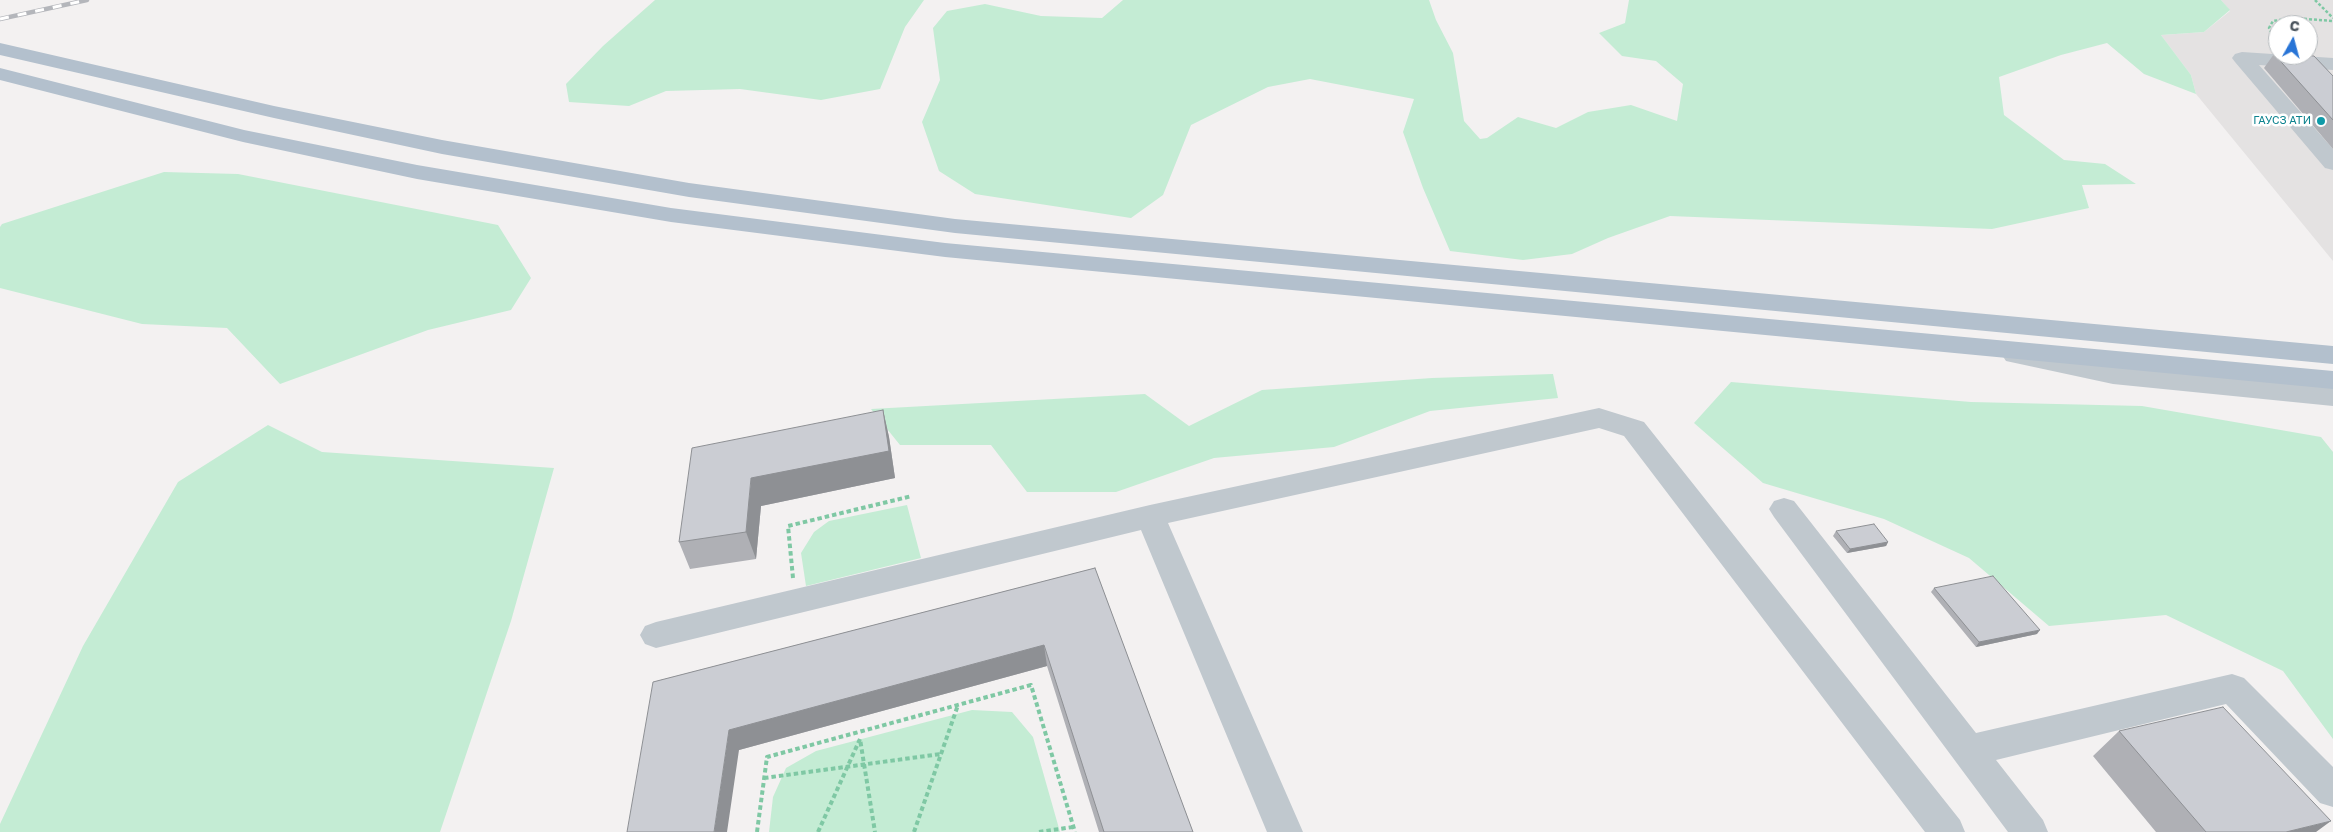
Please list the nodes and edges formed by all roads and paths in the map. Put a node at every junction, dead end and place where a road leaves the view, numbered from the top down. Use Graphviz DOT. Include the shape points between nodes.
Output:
graph roads {
  1 [pos="2315,0"];
  2 [pos="2318,19"];
  3 [pos="2333,19"];
  4 [pos="0,49"];
  5 [pos="2333,64"];
  6 [pos="0,74"];
  7 [pos="2333,163"];
  8 [pos="1982,348"];
  9 [pos="2333,355"];
  10 [pos="2333,380"];
  11 [pos="2333,397"];
  12 [pos="912,496"];
  13 [pos="1784,509"];
  14 [pos="1150,516"];
  15 [pos="796,602"];
  16 [pos="656,635"];
  17 [pos="959,704"];
  18 [pos="1967,751"];
  19 [pos="941,754"];
  20 [pos="864,764"];
  21 [pos="848,767"];
  22 [pos="764,778"];
  23 [pos="2333,791"];
  24 [pos="1074,830"];
  25 [pos="758,832"];
  26 [pos="818,832"];
  27 [pos="876,832"];
  28 [pos="914,832"];
  29 [pos="1039,832"];
  30 [pos="1284,832"];
  31 [pos="1947,832"];
  32 [pos="2030,832"];
  1 -- 3 [label="path"];
  2 -- 3 [label="path"];
  4 -- 9 [label="main road" via="442,147 689,190 955,226"];
  5 -- 7 [label="street" via="2242,58"];
  6 -- 8 [label="main road" via="243,136 417,172 681,216 945,250"];
  8 -- 10 [label="main road"];
  8 -- 11 [label="street" via="2112,375"];
  12 -- 15 [label="path" via="788,526"];
  13 -- 18 [label="street"];
  14 -- 15 [label="street"];
  14 -- 30 [label="street"];
  14 -- 31 [label="street" via="1598,418 1634,429"];
  15 -- 16 [label="street"];
  17 -- 19 [label="path"];
  17 -- 22 [label="path" via="767,757"];
  17 -- 24 [label="path" via="1031,685"];
  18 -- 23 [label="street" via="2232,688"];
  18 -- 32 [label="street"];
  19 -- 20 [label="path"];
  19 -- 28 [label="path"];
  20 -- 21 [label="path"];
  20 -- 21 [label="path" via="860,739"];
  20 -- 27 [label="path"];
  21 -- 22 [label="path"];
  21 -- 26 [label="path"];
  22 -- 25 [label="path"];
  24 -- 29 [label="path"];
}
